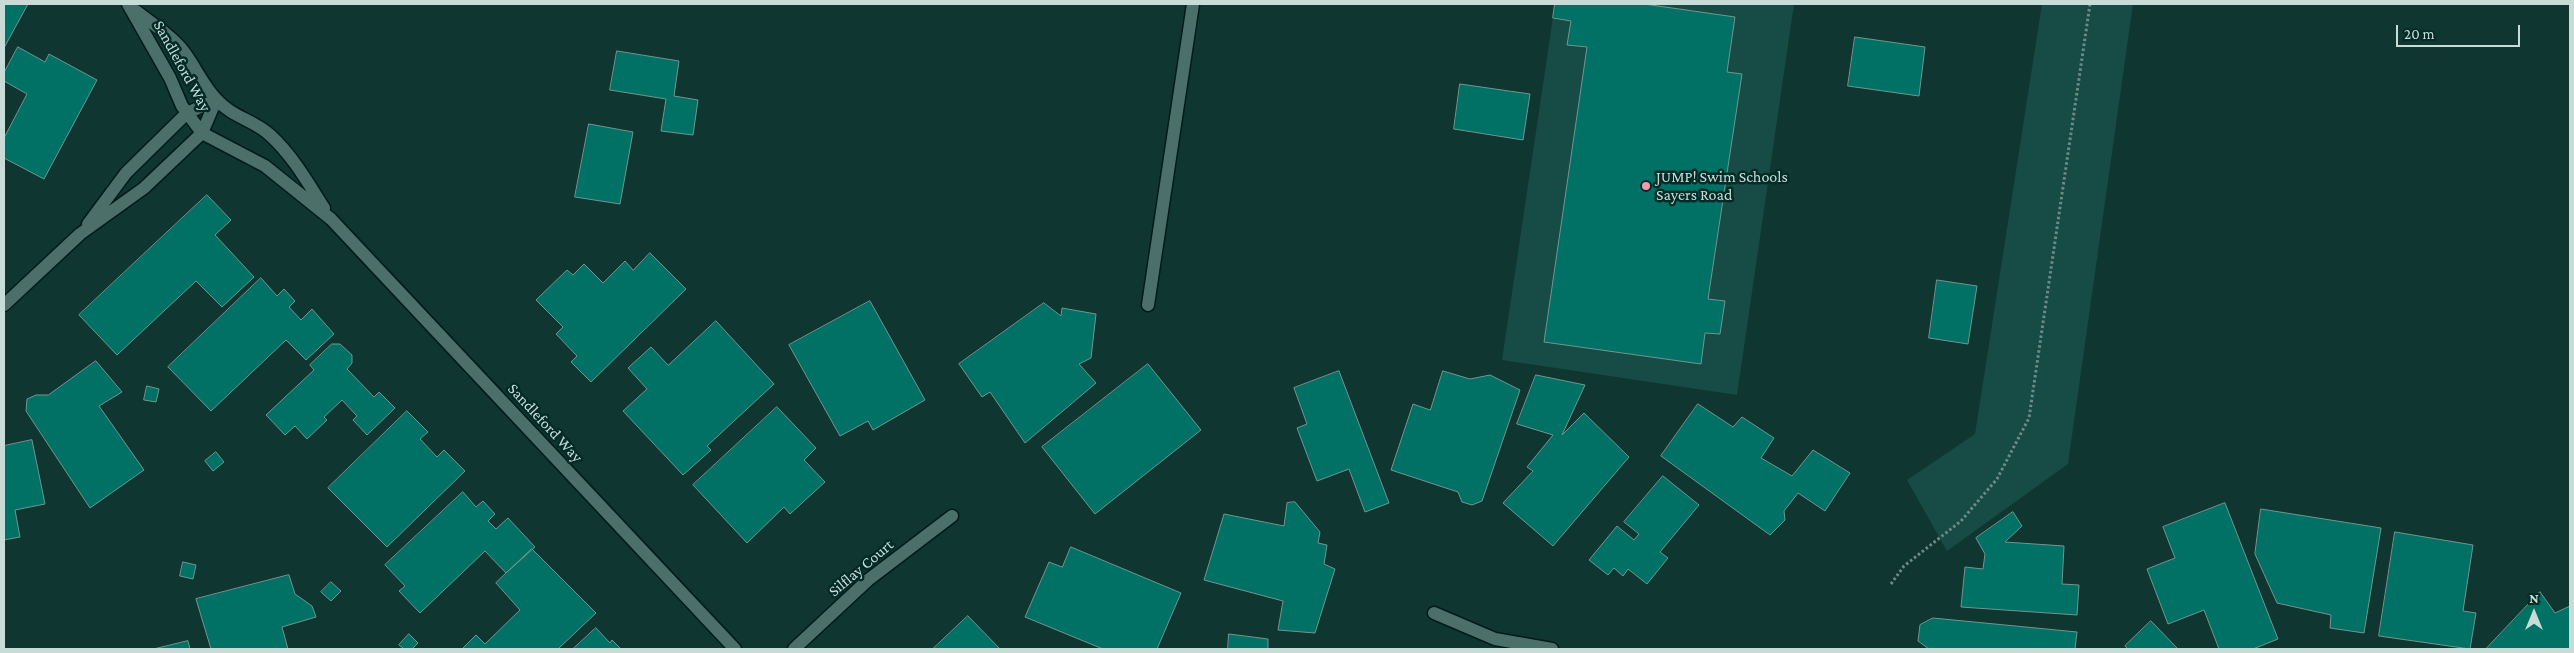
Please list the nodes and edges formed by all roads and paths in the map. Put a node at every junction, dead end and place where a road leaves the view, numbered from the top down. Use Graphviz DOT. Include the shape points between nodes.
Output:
graph roads {
  1 [pos="1193,4"];
  2 [pos="2090,4"];
  3 [pos="130,6"];
  4 [pos="216,100"];
  5 [pos="187,114"];
  6 [pos="202,133"];
  7 [pos="331,219"];
  8 [pos="80,234"];
  9 [pos="4,305"];
  10 [pos="1148,305"];
  11 [pos="952,516"];
  12 [pos="1891,584"];
  13 [pos="1434,613"];
  14 [pos="736,649"];
  15 [pos="794,649"];
  16 [pos="1552,649"];
  1 -- 10 [label="street"];
  2 -- 12 [label="path" via="2029,418 1997,479 1961,520 1904,566"];
  3 -- 4 [label="street, Sandleford Way" via="181,48"];
  3 -- 5 [label="street, Sandleford Way"];
  4 -- 5 [label="street"];
  4 -- 6 [label="street"];
  4 -- 7 [label="street, Sandleford Way" via="233,115 252,122 270,135 290,155"];
  5 -- 6 [label="street, Sandleford Way"];
  5 -- 8 [label="street" via="126,173"];
  6 -- 7 [label="street, Sandleford Way" via="265,166"];
  6 -- 8 [label="street" via="144,188"];
  7 -- 14 [label="street, Sandleford Way"];
  8 -- 9 [label="street"];
  11 -- 15 [label="street, Silflay Court" via="868,580"];
  13 -- 16 [label="street" via="1495,640"];
}
